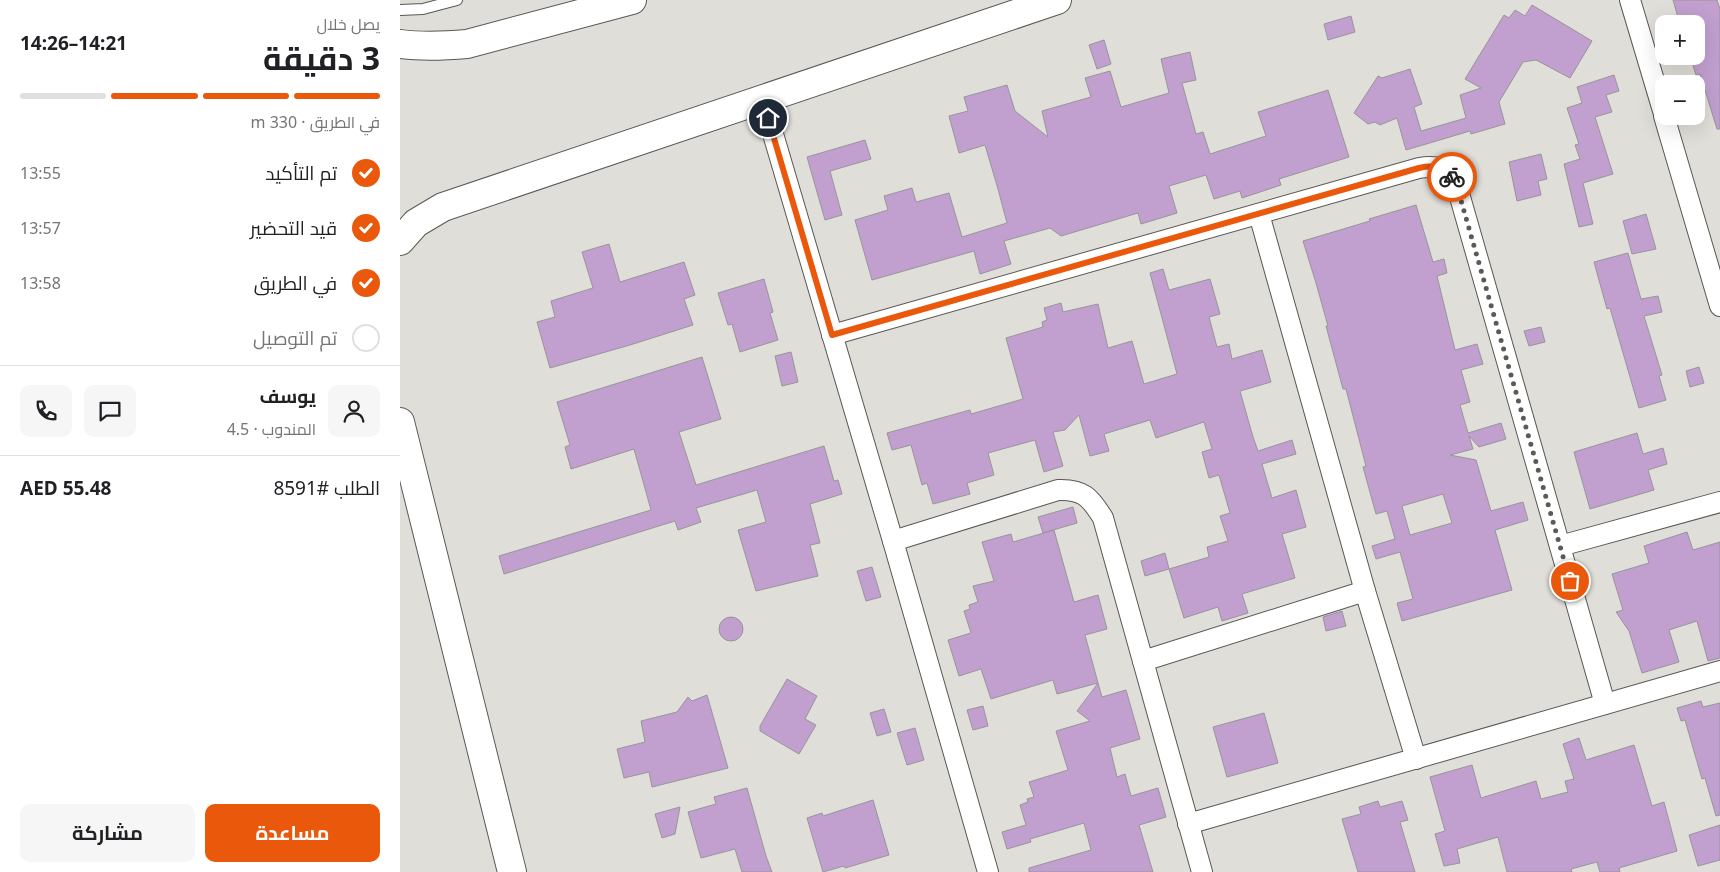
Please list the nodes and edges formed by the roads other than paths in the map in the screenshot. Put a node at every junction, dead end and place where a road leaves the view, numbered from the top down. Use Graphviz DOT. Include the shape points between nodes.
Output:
graph roads {
  1 [pos="457,0"];
  2 [pos="632,0"];
  3 [pos="1056,0"];
  4 [pos="1630,0"];
  5 [pos="400,10"];
  6 [pos="400,44"];
  7 [pos="1655,85"];
  8 [pos="763,100"];
  9 [pos="1667,125"];
  10 [pos="1259,214"];
  11 [pos="400,241"];
  12 [pos="1719,299"];
  13 [pos="832,335"];
  14 [pos="400,422"];
  15 [pos="1720,502"];
  16 [pos="893,541"];
  17 [pos="1560,546"];
  18 [pos="1365,591"];
  19 [pos="1143,661"];
  20 [pos="1720,671"];
  21 [pos="1605,704"];
  22 [pos="1416,758"];
  23 [pos="1188,824"];
  24 [pos="512,872"];
  25 [pos="988,872"];
  26 [pos="1202,872"];
  1 -- 5 [label="lane" via="423,9"];
  2 -- 6 [label="main road" via="467,44"];
  3 -- 8 [label="main road"];
  4 -- 7 [label="street"];
  8 -- 11 [label="main road" via="444,207 416,224"];
  8 -- 13 [label="street"];
  9 -- 12 [label="street"];
  10 -- 13 [label="street"];
  10 -- 17 [label="street" via="1419,168 1441,168 1450,174 1456,183"];
  10 -- 18 [label="street"];
  13 -- 16 [label="street"];
  14 -- 24 [label="main road"];
  15 -- 17 [label="street"];
  16 -- 19 [label="street" via="1058,490 1086,495 1103,518"];
  16 -- 25 [label="street"];
  17 -- 21 [label="street"];
  18 -- 19 [label="street"];
  18 -- 22 [label="street"];
  19 -- 23 [label="street"];
  20 -- 21 [label="street"];
  21 -- 22 [label="street"];
  22 -- 23 [label="street"];
  23 -- 26 [label="street"];
}
